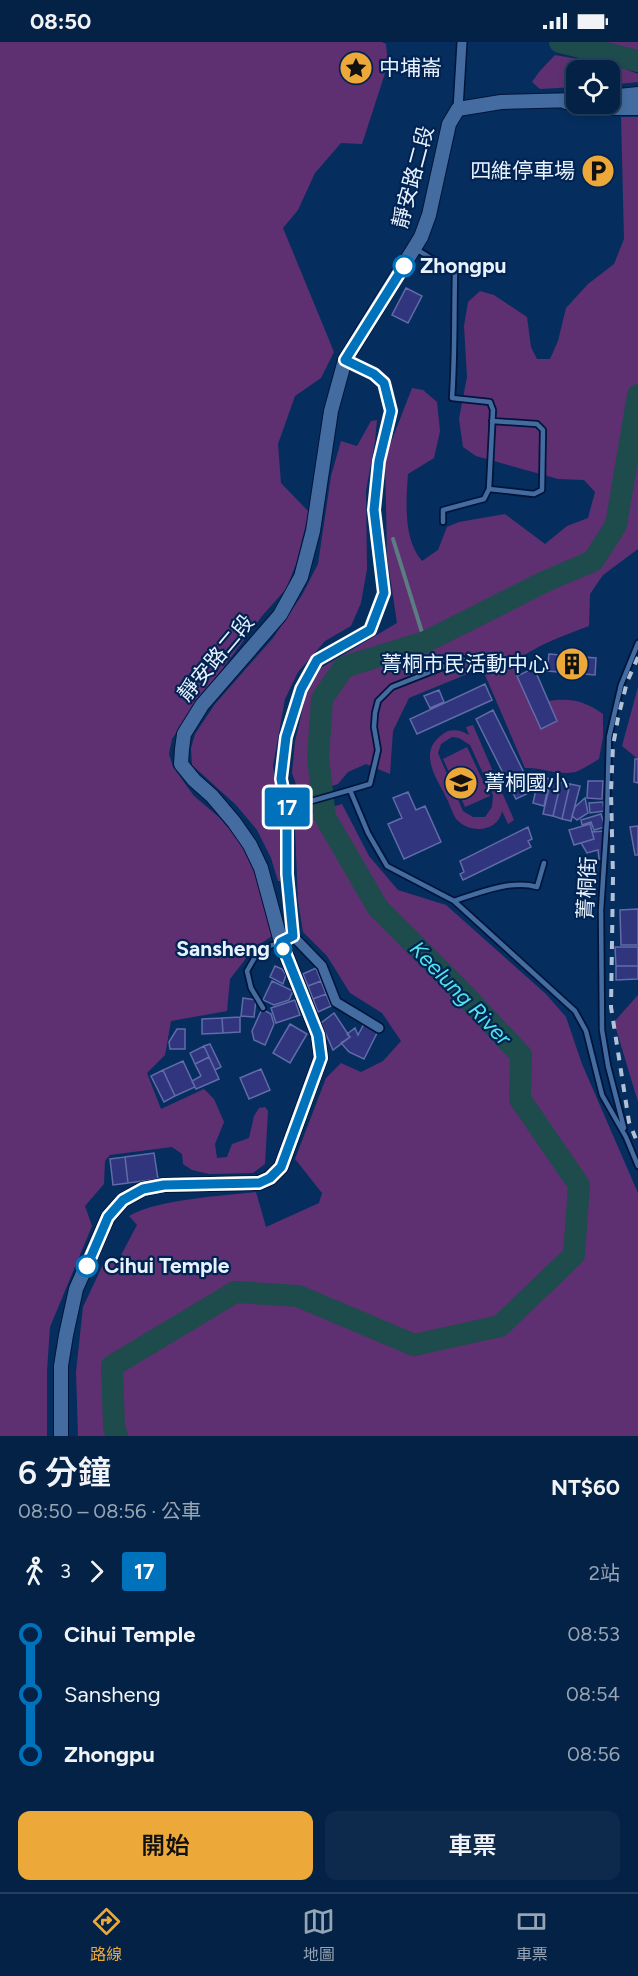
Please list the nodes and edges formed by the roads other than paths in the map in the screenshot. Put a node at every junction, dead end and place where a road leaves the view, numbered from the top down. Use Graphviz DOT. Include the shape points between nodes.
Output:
graph roads {
  1 [pos="462,42"];
  2 [pos="638,94"];
  3 [pos="620,96"];
  4 [pos="566,101"];
  5 [pos="561,102"];
  6 [pos="638,108"];
  7 [pos="458,109"];
  8 [pos="414,248"];
  9 [pos="345,360"];
  10 [pos="492,421"];
  11 [pos="489,489"];
  12 [pos="443,522"];
  13 [pos="638,643"];
  14 [pos="463,659"];
  15 [pos="350,790"];
  16 [pos="287,808"];
  17 [pos="544,863"];
  18 [pos="454,901"];
  19 [pos="287,939"];
  20 [pos="263,1008"];
  21 [pos="379,1028"];
  22 [pos="626,1137"];
  23 [pos="638,1166"];
  24 [pos="61,1436"];
  1 -- 7 [label="street"];
  2 -- 3 [label="main road"];
  4 -- 5 [label="main road"];
  5 -- 6 [label="main road"];
  5 -- 7 [label="main road, 靜安路二段" via="501,102"];
  7 -- 8 [label="main road, 靜安路二段" via="449,124 429,215"];
  8 -- 9 [label="main road, 靜安路二段"];
  8 -- 10 [label="lane" via="456,273 452,398 490,402"];
  9 -- 16 [label="street" via="384,383 391,411 379,461 374,510 384,593 370,630 317,660 301,689 286,737 281,779"];
  9 -- 19 [label="main road, 靜安路二段" via="331,411 313,531 301,577 280,615 202,705 184,734 182,749 182,764 250,845"];
  10 -- 11 [label="lane"];
  10 -- 11 [label="lane" via="537,424 543,430 542,490 534,494"];
  11 -- 12 [label="lane" via="484,499 443,510"];
  13 -- 22 [label="lane, 菁桐街" via="621,685 609,737 601,910 602,1030"];
  14 -- 15 [label="lane" via="392,687 378,701 374,727 378,750 370,784"];
  15 -- 16 [label="lane"];
  15 -- 18 [label="lane, 菁桐街" via="387,867"];
  16 -- 19 [label="street"];
  17 -- 18 [label="lane" via="537,887 526,884"];
  18 -- 22 [label="lane, 菁桐街" via="575,1011 586,1031 602,1095"];
  19 -- 20 [label="lane" via="259,950 247,971 251,988"];
  19 -- 21 [label="street" via="322,966 336,1002"];
  19 -- 24 [label="main road, 靜安路二段" via="318,1035 321,1058 281,1167 259,1183 143,1189 123,1200 108,1217 76,1289 66,1335 61,1366"];
  22 -- 23 [label="lane, 菁桐街"];
}
